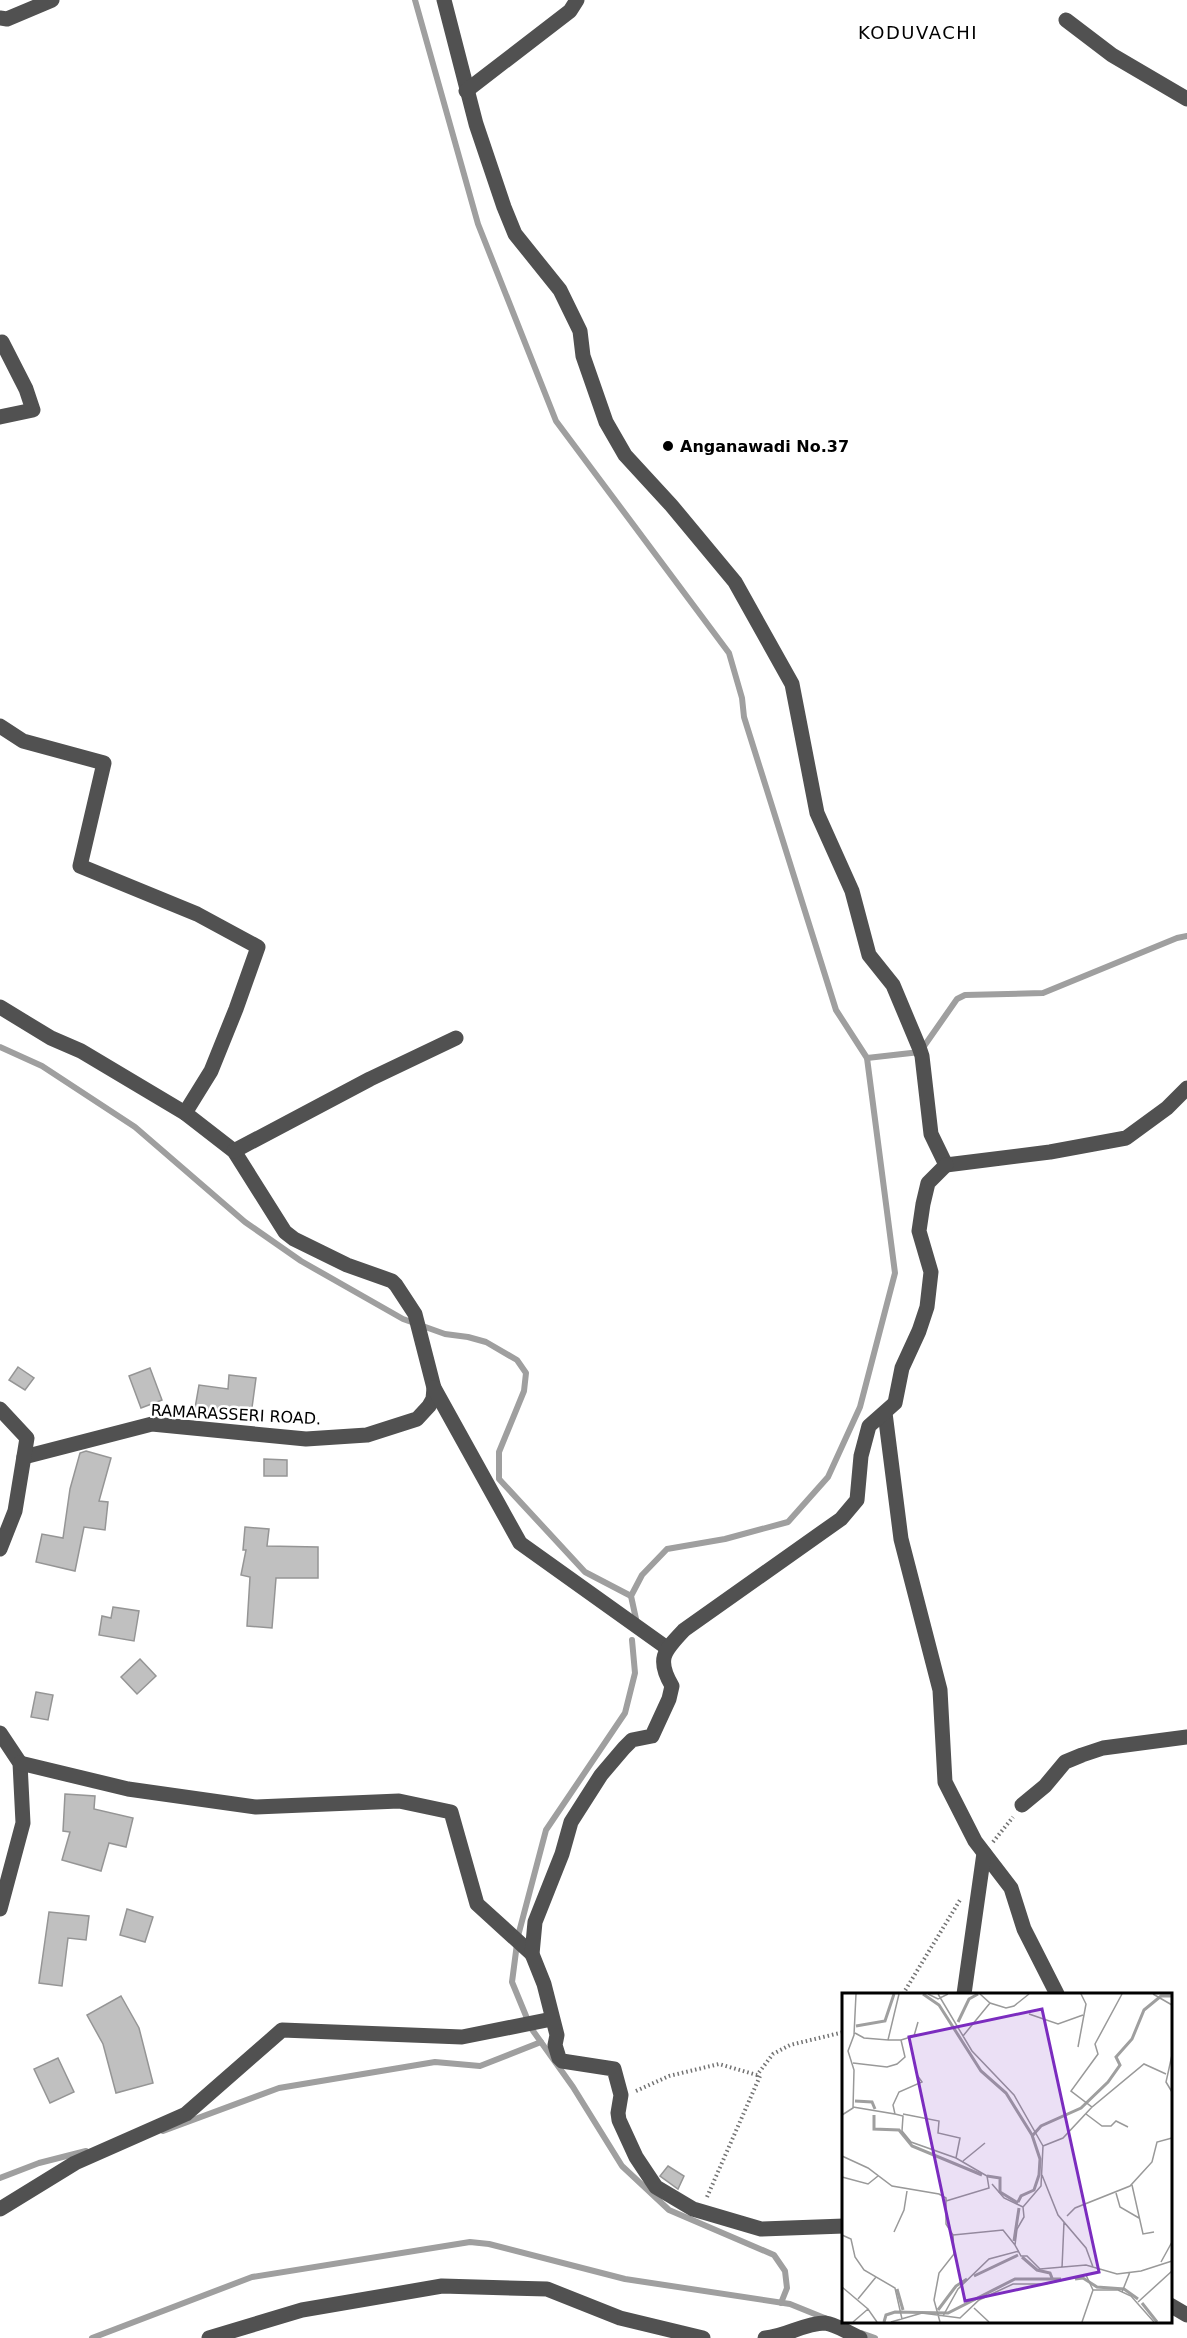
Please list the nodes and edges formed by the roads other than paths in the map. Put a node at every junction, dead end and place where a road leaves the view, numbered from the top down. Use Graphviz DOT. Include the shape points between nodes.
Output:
graph roads {
  1 [pos="52,0"];
  2 [pos="444,0"];
  3 [pos="577,0"];
  4 [pos="0,18"];
  5 [pos="1066,20"];
  6 [pos="466,91"];
  7 [pos="1187,99"];
  8 [pos="2,342"];
  9 [pos="0,417"];
  10 [pos="0,726"];
  11 [pos="0,1007"];
  12 [pos="456,1038"];
  13 [pos="1187,1088"];
  14 [pos="185,1113"];
  15 [pos="234,1151"];
  16 [pos="946,1165"];
  17 [pos="434,1388"];
  18 [pos="0,1408"];
  19 [pos="885,1413"];
  20 [pos="24,1457"];
  21 [pos="0,1549"];
  22 [pos="667,1648"];
  23 [pos="0,1733"];
  24 [pos="1187,1737"];
  25 [pos="20,1763"];
  26 [pos="1022,1805"];
  27 [pos="984,1853"];
  28 [pos="0,1909"];
  29 [pos="532,1954"];
  30 [pos="964,1993"];
  31 [pos="1056,1993"];
  32 [pos="552,2019"];
  33 [pos="0,2209"];
  34 [pos="842,2226"];
  35 [pos="1172,2306"];
  36 [pos="1187,2315"];
  37 [pos="209,2338"];
  38 [pos="703,2338"];
  39 [pos="765,2338"];
  40 [pos="860,2338"];
  1 -- 4 [label="street" via="7,19"];
  2 -- 6 [label="street"];
  3 -- 6 [label="street" via="570,11"];
  5 -- 7 [label="street" via="1112,55"];
  6 -- 16 [label="street" via="515,234 560,291 579,331 583,356 606,422 625,455 735,582 793,689 817,813 852,891 869,955 893,985 920,1052 931,1134"];
  8 -- 9 [label="street" via="33,410"];
  10 -- 14 [label="street" via="23,741 104,763 80,866 197,914 258,947 211,1071"];
  11 -- 14 [label="street"];
  12 -- 15 [label="street" via="339,1094"];
  13 -- 16 [label="street" via="1126,1138"];
  14 -- 15 [label="street"];
  15 -- 17 [label="street" via="285,1232 347,1265 396,1285 415,1314"];
  16 -- 19 [label="street" via="928,1183 921,1213 919,1231 931,1272 927,1307 902,1368 895,1403"];
  17 -- 20 [label="street, RAMARASSERI ROAD." via="433,1399 417,1419 367,1435 306,1438 152,1424"];
  17 -- 22 [label="street" via="520,1543"];
  18 -- 20 [label="street" via="27,1438"];
  19 -- 22 [label="street" via="869,1425 861,1456 857,1500 841,1519 684,1629"];
  19 -- 27 [label="street" via="901,1539 940,1690 945,1782"];
  20 -- 21 [label="street" via="15,1511"];
  22 -- 29 [label="street" via="663,1664 672,1686 669,1699 652,1736 632,1740 624,1748 571,1822 535,1922"];
  23 -- 25 [label="street"];
  24 -- 26 [label="street" via="1103,1748 1065,1762"];
  25 -- 28 [label="street" via="23,1823"];
  25 -- 29 [label="street" via="128,1789 256,1807 399,1801 451,1812 477,1904"];
  27 -- 30 [label="street"];
  27 -- 31 [label="street" via="1011,1888 1024,1929"];
  29 -- 32 [label="street"];
  32 -- 33 [label="street" via="462,2037 282,2030 186,2114 75,2163"];
  32 -- 34 [label="street" via="557,2036 555,2045 562,2061 614,2069 621,2095 618,2113 626,2138 656,2187 700,2211 761,2229"];
  35 -- 36 [label="street"];
  37 -- 38 [label="street" via="302,2310 442,2286 547,2289 620,2318"];
  39 -- 40 [label="street" via="826,2323"];
}
